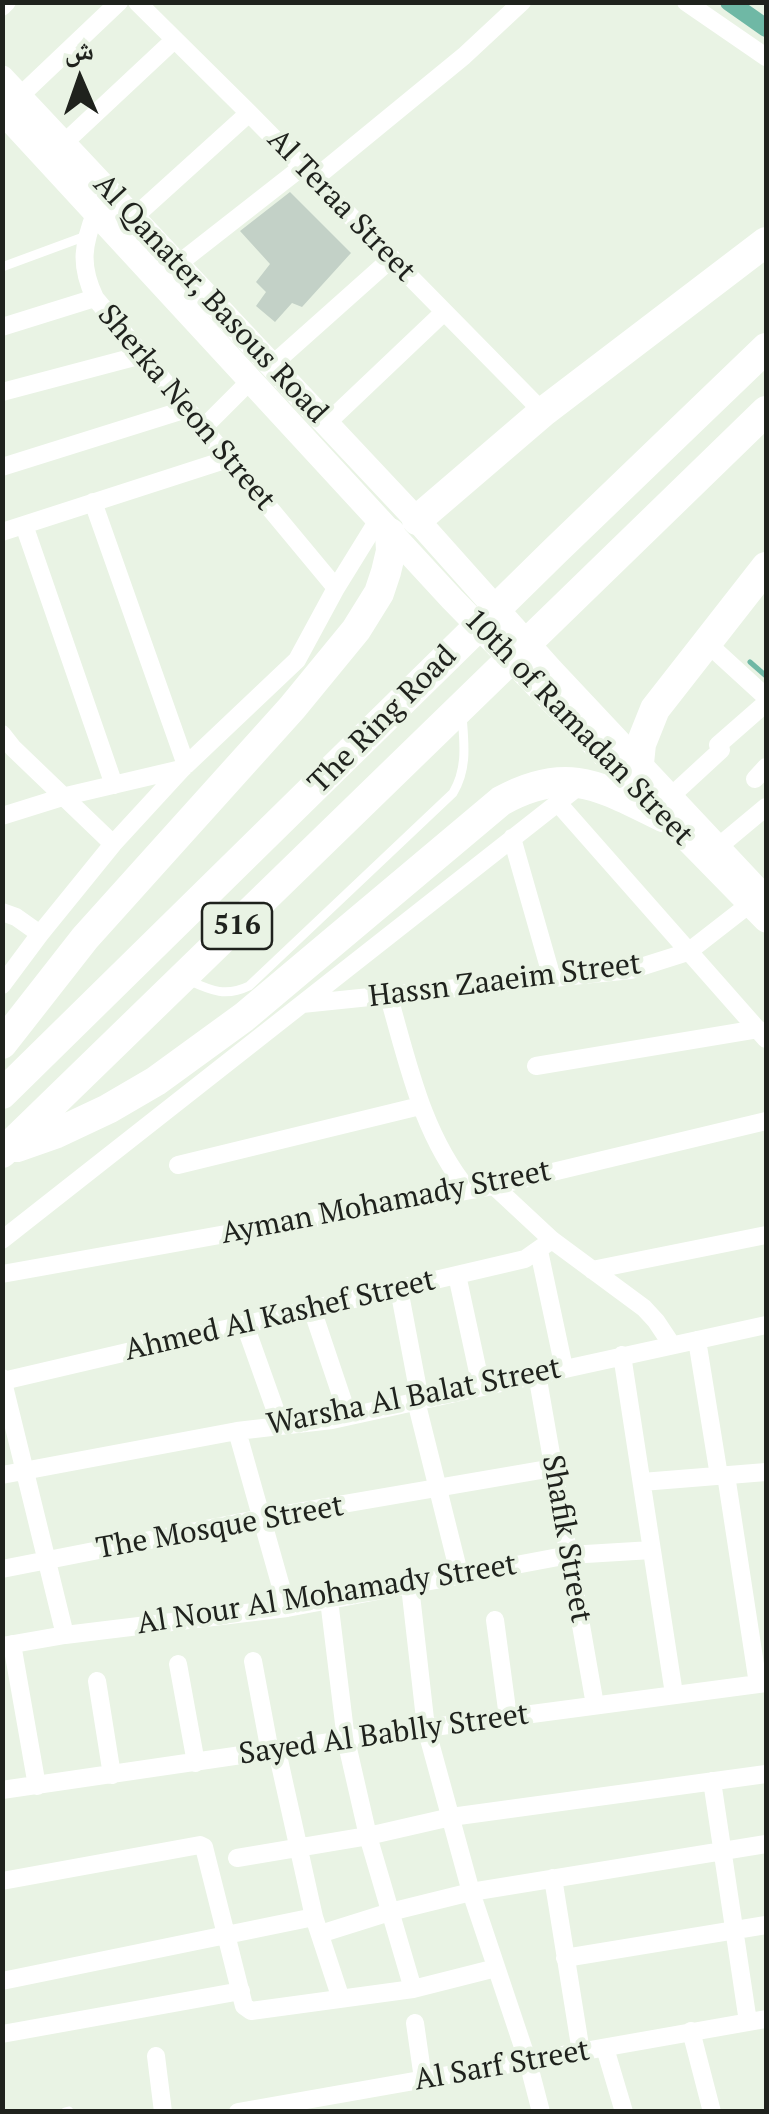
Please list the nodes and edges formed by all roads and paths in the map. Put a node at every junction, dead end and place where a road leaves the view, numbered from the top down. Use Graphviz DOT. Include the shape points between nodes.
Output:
graph roads {
  1 [pos="120,2"];
  2 [pos="137,2"];
  3 [pos="522,2"];
  4 [pos="686,2"];
  5 [pos="173,40"];
  6 [pos="766,57"];
  7 [pos="8,95"];
  8 [pos="249,113"];
  9 [pos="64,143"];
  10 [pos="308,173"];
  11 [pos="96,211"];
  12 [pos="134,217"];
  13 [pos="86,236"];
  14 [pos="766,242"];
  15 [pos="392,258"];
  16 [pos="178,264"];
  17 [pos="2,267"];
  18 [pos="95,298"];
  19 [pos="444,312"];
  20 [pos="2,327"];
  21 [pos="766,348"];
  22 [pos="142,355"];
  23 [pos="262,372"];
  24 [pos="2,392"];
  25 [pos="187,410"];
  26 [pos="766,411"];
  27 [pos="543,412"];
  28 [pos="326,424"];
  29 [pos="203,428"];
  30 [pos="228,459"];
  31 [pos="2,467"];
  32 [pos="93,502"];
  33 [pos="395,524"];
  34 [pos="24,525"];
  35 [pos="2,532"];
  36 [pos="766,567"];
  37 [pos="336,588"];
  38 [pos="707,643"];
  39 [pos="766,700"];
  40 [pos="466,703"];
  41 [pos="2,734"];
  42 [pos="639,763"];
  43 [pos="184,767"];
  44 [pos="584,782"];
  45 [pos="114,785"];
  46 [pos="66,796"];
  47 [pos="557,802"];
  48 [pos="667,806"];
  49 [pos="766,807"];
  50 [pos="2,816"];
  51 [pos="512,838"];
  52 [pos="114,844"];
  53 [pos="718,847"];
  54 [pos="763,903"];
  55 [pos="2,912"];
  56 [pos="40,934"];
  57 [pos="688,952"];
  58 [pos="183,978"];
  59 [pos="552,978"];
  60 [pos="2,985"];
  61 [pos="388,994"];
  62 [pos="301,1004"];
  63 [pos="762,1034"];
  64 [pos="2,1044"];
  65 [pos="536,1066"];
  66 [pos="2,1094"];
  67 [pos="420,1106"];
  68 [pos="766,1121"];
  69 [pos="3,1152"];
  70 [pos="178,1165"];
  71 [pos="494,1186"];
  72 [pos="468,1190"];
  73 [pos="766,1235"];
  74 [pos="2,1240"];
  75 [pos="546,1245"];
  76 [pos="592,1270"];
  77 [pos="2,1274"];
  78 [pos="457,1275"];
  79 [pos="399,1289"];
  80 [pos="312,1309"];
  81 [pos="245,1325"];
  82 [pos="766,1325"];
  83 [pos="696,1340"];
  84 [pos="672,1345"];
  85 [pos="622,1355"];
  86 [pos="564,1368"];
  87 [pos="536,1374"];
  88 [pos="3,1379"];
  89 [pos="481,1386"];
  90 [pos="418,1400"];
  91 [pos="348,1416"];
  92 [pos="282,1426"];
  93 [pos="236,1430"];
  94 [pos="553,1468"];
  95 [pos="24,1470"];
  96 [pos="766,1472"];
  97 [pos="2,1474"];
  98 [pos="722,1476"];
  99 [pos="642,1482"];
  100 [pos="438,1490"];
  101 [pos="262,1518"];
  102 [pos="652,1550"];
  103 [pos="568,1555"];
  104 [pos="46,1560"];
  105 [pos="2,1569"];
  106 [pos="460,1577"];
  107 [pos="410,1586"];
  108 [pos="329,1600"];
  109 [pos="287,1608"];
  110 [pos="495,1620"];
  111 [pos="65,1635"];
  112 [pos="7,1645"];
  113 [pos="253,1661"];
  114 [pos="178,1664"];
  115 [pos="97,1682"];
  116 [pos="762,1683"];
  117 [pos="674,1694"];
  118 [pos="595,1705"];
  119 [pos="508,1716"];
  120 [pos="426,1728"];
  121 [pos="346,1740"];
  122 [pos="274,1752"];
  123 [pos="196,1763"];
  124 [pos="766,1774"];
  125 [pos="112,1775"];
  126 [pos="712,1781"];
  127 [pos="37,1786"];
  128 [pos="2,1790"];
  129 [pos="451,1817"];
  130 [pos="368,1836"];
  131 [pos="766,1844"];
  132 [pos="298,1848"];
  133 [pos="723,1851"];
  134 [pos="237,1858"];
  135 [pos="554,1878"];
  136 [pos="2,1881"];
  137 [pos="471,1892"];
  138 [pos="390,1912"];
  139 [pos="766,1925"];
  140 [pos="317,1926"];
  141 [pos="734,1930"];
  142 [pos="226,1934"];
  143 [pos="566,1958"];
  144 [pos="496,1968"];
  145 [pos="2,1981"];
  146 [pos="413,1989"];
  147 [pos="241,1991"];
  148 [pos="341,1999"];
  149 [pos="757,2020"];
  150 [pos="415,2024"];
  151 [pos="690,2031"];
  152 [pos="2,2034"];
  153 [pos="606,2048"];
  154 [pos="581,2052"];
  155 [pos="156,2056"];
  156 [pos="528,2062"];
  157 [pos="423,2080"];
  158 [pos="350,2092"];
  159 [pos="163,2112"];
  160 [pos="238,2112"];
  161 [pos="359,2112"];
  162 [pos="540,2112"];
  163 [pos="624,2112"];
  164 [pos="712,2112"];
  1 -- 7 [label="street"];
  2 -- 5 [label="street, Al Teraa Street"];
  3 -- 10 [label="street" via="464,56"];
  4 -- 6 [label="street"];
  5 -- 8 [label="street, Al Teraa Street"];
  5 -- 9 [label="street"];
  7 -- 9 [label="main road, Al Qanater, Basous Road"];
  7 -- 11 [label="main road, Al Qanater, Basous Road"];
  8 -- 10 [label="street, Al Teraa Street"];
  8 -- 12 [label="street"];
  9 -- 12 [label="main road, Al Qanater, Basous Road"];
  10 -- 15 [label="street, Al Teraa Street"];
  10 -- 16 [label="street"];
  11 -- 13 [label="street, Sherka Neon Street"];
  11 -- 23 [label="main road, Al Qanater, Basous Road"];
  12 -- 16 [label="main road, Al Qanater, Basous Road"];
  13 -- 17 [label="lane"];
  13 -- 18 [label="street, Sherka Neon Street" via="86,279"];
  14 -- 27 [label="highway"];
  15 -- 19 [label="street, Al Teraa Street"];
  15 -- 23 [label="street"];
  16 -- 23 [label="main road, Al Qanater, Basous Road"];
  18 -- 20 [label="street"];
  18 -- 22 [label="street, Sherka Neon Street"];
  19 -- 27 [label="street, Al Teraa Street"];
  19 -- 28 [label="street"];
  21 -- 66 [label="highway, The Ring Road / 516"];
  22 -- 24 [label="street"];
  22 -- 25 [label="street, Sherka Neon Street"];
  23 -- 28 [label="main road, Al Qanater, Basous Road"];
  23 -- 29 [label="street"];
  23 -- 33 [label="main road, Al Qanater, Basous Road"];
  25 -- 29 [label="street, Sherka Neon Street"];
  25 -- 31 [label="street"];
  26 -- 40 [label="highway, The Ring Road / 516"];
  27 -- 33 [label="highway"];
  28 -- 33 [label="main road, Al Qanater, Basous Road"];
  29 -- 30 [label="street, Sherka Neon Street"];
  30 -- 32 [label="street"];
  30 -- 37 [label="street, Sherka Neon Street"];
  32 -- 34 [label="street"];
  32 -- 43 [label="street"];
  33 -- 37 [label="street"];
  33 -- 42 [label="main road, 10th of Ramadan Street"];
  33 -- 48 [label="main road, 10th of Ramadan Street" via="533,684"];
  33 -- 64 [label="highway" via="379,593 356,630 84,938"];
  34 -- 35 [label="street"];
  34 -- 45 [label="street"];
  36 -- 38 [label="highway"];
  37 -- 43 [label="street" via="296,660"];
  38 -- 39 [label="street"];
  38 -- 42 [label="highway" via="654,710"];
  39 -- 48 [label="street"];
  40 -- 58 [label="highway, The Ring Road / 516"];
  40 -- 58 [label="lane" via="465,761 454,793 249,986 217,993"];
  41 -- 46 [label="street"];
  42 -- 48 [label="main road, 10th of Ramadan Street"];
  43 -- 45 [label="street"];
  43 -- 52 [label="street"];
  44 -- 47 [label="street"];
  44 -- 48 [label="highway"];
  44 -- 69 [label="highway" via="540,784 501,801 256,1007 156,1081 91,1117"];
  45 -- 46 [label="street"];
  46 -- 50 [label="street"];
  46 -- 52 [label="street"];
  47 -- 51 [label="street"];
  47 -- 57 [label="street"];
  48 -- 53 [label="main road, 10th of Ramadan Street"];
  48 -- 54 [label="main road, 10th of Ramadan Street"];
  49 -- 53 [label="street"];
  51 -- 59 [label="street"];
  51 -- 62 [label="street"];
  52 -- 56 [label="street"];
  53 -- 54 [label="main road, 10th of Ramadan Street"];
  54 -- 57 [label="street, Hassn Zaaeim Street"];
  55 -- 56 [label="street"];
  56 -- 60 [label="street"];
  57 -- 59 [label="street, Hassn Zaaeim Street" via="631,970"];
  57 -- 63 [label="street"];
  58 -- 69 [label="highway, The Ring Road / 516"];
  59 -- 61 [label="street, Hassn Zaaeim Street"];
  61 -- 62 [label="street, Hassn Zaaeim Street"];
  61 -- 67 [label="street"];
  62 -- 74 [label="street"];
  63 -- 65 [label="street"];
  67 -- 70 [label="street"];
  67 -- 72 [label="street"];
  68 -- 71 [label="street, Ayman Mohamady Street"];
  71 -- 72 [label="street, Ayman Mohamady Street"];
  71 -- 75 [label="street"];
  72 -- 77 [label="street, Ayman Mohamady Street"];
  73 -- 76 [label="street"];
  75 -- 76 [label="street"];
  75 -- 78 [label="street, Ahmed Al Kashef Street" via="525,1259"];
  75 -- 86 [label="street"];
  76 -- 84 [label="street" via="644,1308"];
  78 -- 79 [label="street, Ahmed Al Kashef Street"];
  78 -- 89 [label="street"];
  79 -- 80 [label="street, Ahmed Al Kashef Street"];
  79 -- 90 [label="street"];
  80 -- 81 [label="street, Ahmed Al Kashef Street"];
  80 -- 91 [label="street"];
  81 -- 88 [label="street, Ahmed Al Kashef Street"];
  81 -- 92 [label="street"];
  82 -- 83 [label="street, Warsha Al Balat Street"];
  83 -- 84 [label="street, Warsha Al Balat Street"];
  83 -- 98 [label="street"];
  84 -- 85 [label="street, Warsha Al Balat Street"];
  85 -- 86 [label="street, Warsha Al Balat Street"];
  85 -- 99 [label="street"];
  86 -- 87 [label="street, Warsha Al Balat Street"];
  87 -- 89 [label="street, Warsha Al Balat Street"];
  87 -- 94 [label="street, Shafik Street"];
  88 -- 95 [label="street"];
  89 -- 90 [label="street, Warsha Al Balat Street"];
  90 -- 91 [label="street, Warsha Al Balat Street"];
  90 -- 100 [label="street"];
  91 -- 92 [label="street, Warsha Al Balat Street"];
  92 -- 93 [label="street, Warsha Al Balat Street"];
  93 -- 95 [label="street, Warsha Al Balat Street"];
  93 -- 101 [label="street"];
  94 -- 100 [label="street, The Mosque Street"];
  94 -- 103 [label="street, Shafik Street"];
  95 -- 97 [label="street, Warsha Al Balat Street"];
  95 -- 104 [label="street"];
  96 -- 98 [label="street"];
  98 -- 99 [label="street"];
  98 -- 116 [label="street"];
  99 -- 102 [label="street"];
  100 -- 101 [label="street, The Mosque Street"];
  100 -- 106 [label="street"];
  101 -- 104 [label="street, The Mosque Street"];
  101 -- 109 [label="street"];
  102 -- 103 [label="street, Al Nour Al Mohamady Street"];
  102 -- 117 [label="street"];
  103 -- 106 [label="street, Al Nour Al Mohamady Street"];
  103 -- 118 [label="street, Shafik Street"];
  104 -- 105 [label="street, The Mosque Street"];
  104 -- 111 [label="street"];
  106 -- 107 [label="street, Al Nour Al Mohamady Street"];
  107 -- 108 [label="street, Al Nour Al Mohamady Street"];
  107 -- 120 [label="street"];
  108 -- 109 [label="street, Al Nour Al Mohamady Street"];
  108 -- 121 [label="street"];
  109 -- 111 [label="street, Al Nour Al Mohamady Street"];
  110 -- 119 [label="street"];
  111 -- 112 [label="street, Al Nour Al Mohamady Street"];
  112 -- 127 [label="street"];
  113 -- 122 [label="street"];
  114 -- 123 [label="street"];
  115 -- 125 [label="street"];
  116 -- 117 [label="street, Sayed Al Bablly Street"];
  117 -- 118 [label="street, Sayed Al Bablly Street"];
  118 -- 119 [label="street, Sayed Al Bablly Street"];
  119 -- 120 [label="street, Sayed Al Bablly Street"];
  120 -- 121 [label="street, Sayed Al Bablly Street"];
  120 -- 129 [label="street"];
  121 -- 122 [label="street, Sayed Al Bablly Street"];
  121 -- 130 [label="street"];
  122 -- 123 [label="street, Sayed Al Bablly Street"];
  122 -- 132 [label="street"];
  123 -- 125 [label="street, Sayed Al Bablly Street"];
  124 -- 126 [label="street"];
  125 -- 127 [label="street, Sayed Al Bablly Street"];
  126 -- 129 [label="street"];
  126 -- 133 [label="street"];
  127 -- 128 [label="street, Sayed Al Bablly Street"];
  129 -- 130 [label="street"];
  129 -- 137 [label="street"];
  130 -- 132 [label="street"];
  130 -- 138 [label="street"];
  131 -- 133 [label="street"];
  132 -- 134 [label="street"];
  132 -- 140 [label="street"];
  133 -- 135 [label="street"];
  133 -- 141 [label="street"];
  135 -- 137 [label="street"];
  135 -- 143 [label="street"];
  136 -- 142 [label="street" via="200,1845"];
  137 -- 138 [label="street"];
  137 -- 144 [label="street"];
  138 -- 140 [label="street"];
  138 -- 146 [label="street"];
  139 -- 141 [label="street"];
  140 -- 142 [label="street"];
  140 -- 148 [label="street"];
  141 -- 143 [label="street"];
  141 -- 149 [label="street"];
  142 -- 145 [label="street"];
  142 -- 147 [label="street"];
  143 -- 154 [label="street"];
  144 -- 146 [label="street"];
  144 -- 156 [label="street"];
  146 -- 148 [label="street"];
  147 -- 148 [label="street" via="251,2011"];
  147 -- 152 [label="street"];
  149 -- 151 [label="street, Al Sarf Street"];
  150 -- 157 [label="street"];
  151 -- 153 [label="street, Al Sarf Street"];
  151 -- 164 [label="street"];
  153 -- 154 [label="street, Al Sarf Street"];
  153 -- 163 [label="street"];
  154 -- 156 [label="street, Al Sarf Street"];
  155 -- 159 [label="street"];
  156 -- 157 [label="street, Al Sarf Street"];
  156 -- 162 [label="street"];
  157 -- 158 [label="street, Al Sarf Street"];
  158 -- 160 [label="street, Al Sarf Street"];
  158 -- 161 [label="street"];
}
